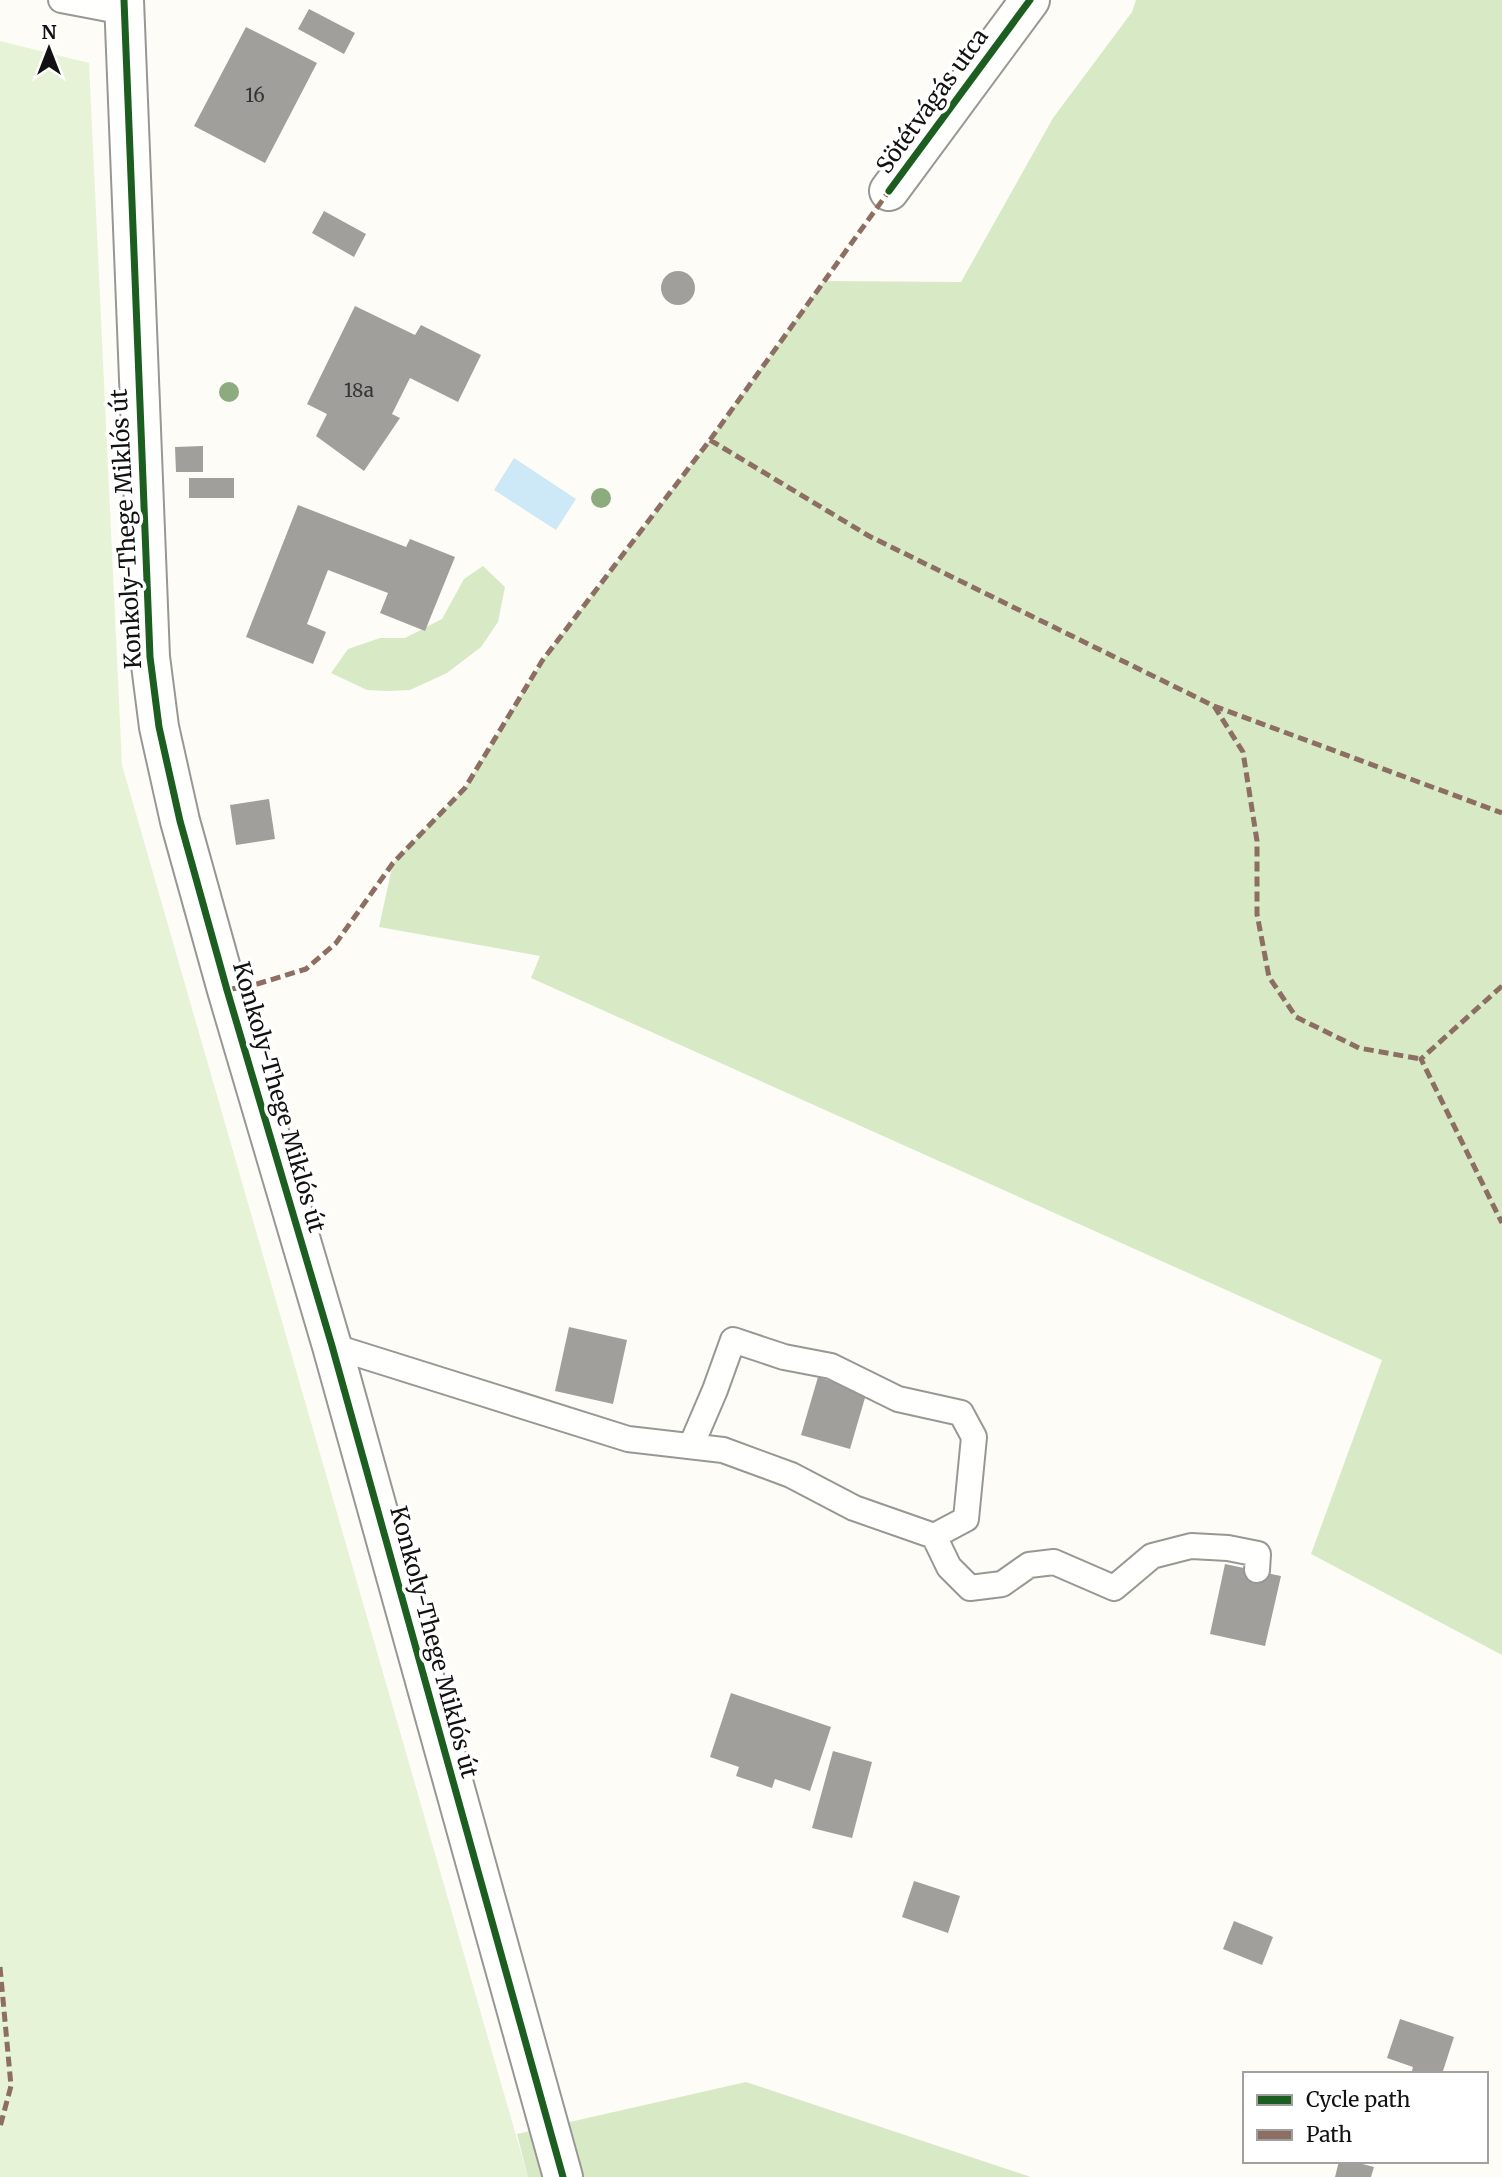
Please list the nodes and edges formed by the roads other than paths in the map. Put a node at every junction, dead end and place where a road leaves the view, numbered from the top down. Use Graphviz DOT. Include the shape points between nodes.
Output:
graph roads {
  1 [pos="61,0"];
  2 [pos="1030,0"];
  3 [pos="124,6"];
  4 [pos="889,191"];
  5 [pos="332,1346"];
  6 [pos="691,1446"];
  7 [pos="934,1536"];
  8 [pos="1257,1570"];
  9 [pos="563,2177"];
  1 -- 3 [label="lane"];
  2 -- 4 [label="street, Sötétvágás utca"];
  3 -- 5 [label="street, Konkoly-Thege Miklós út" via="150,643 159,727 216,951"];
  5 -- 6 [label="lane" via="628,1439"];
  5 -- 9 [label="street, Konkoly-Thege Miklós út"];
  6 -- 7 [label="lane" via="723,1450 791,1475 853,1508"];
  6 -- 7 [label="lane" via="733,1340 831,1366 898,1399 961,1413 974,1437 966,1519"];
  7 -- 8 [label="lane" via="949,1567 970,1588 1002,1584 1029,1565 1054,1562 1114,1588 1152,1556 1191,1546 1258,1554"];
}
